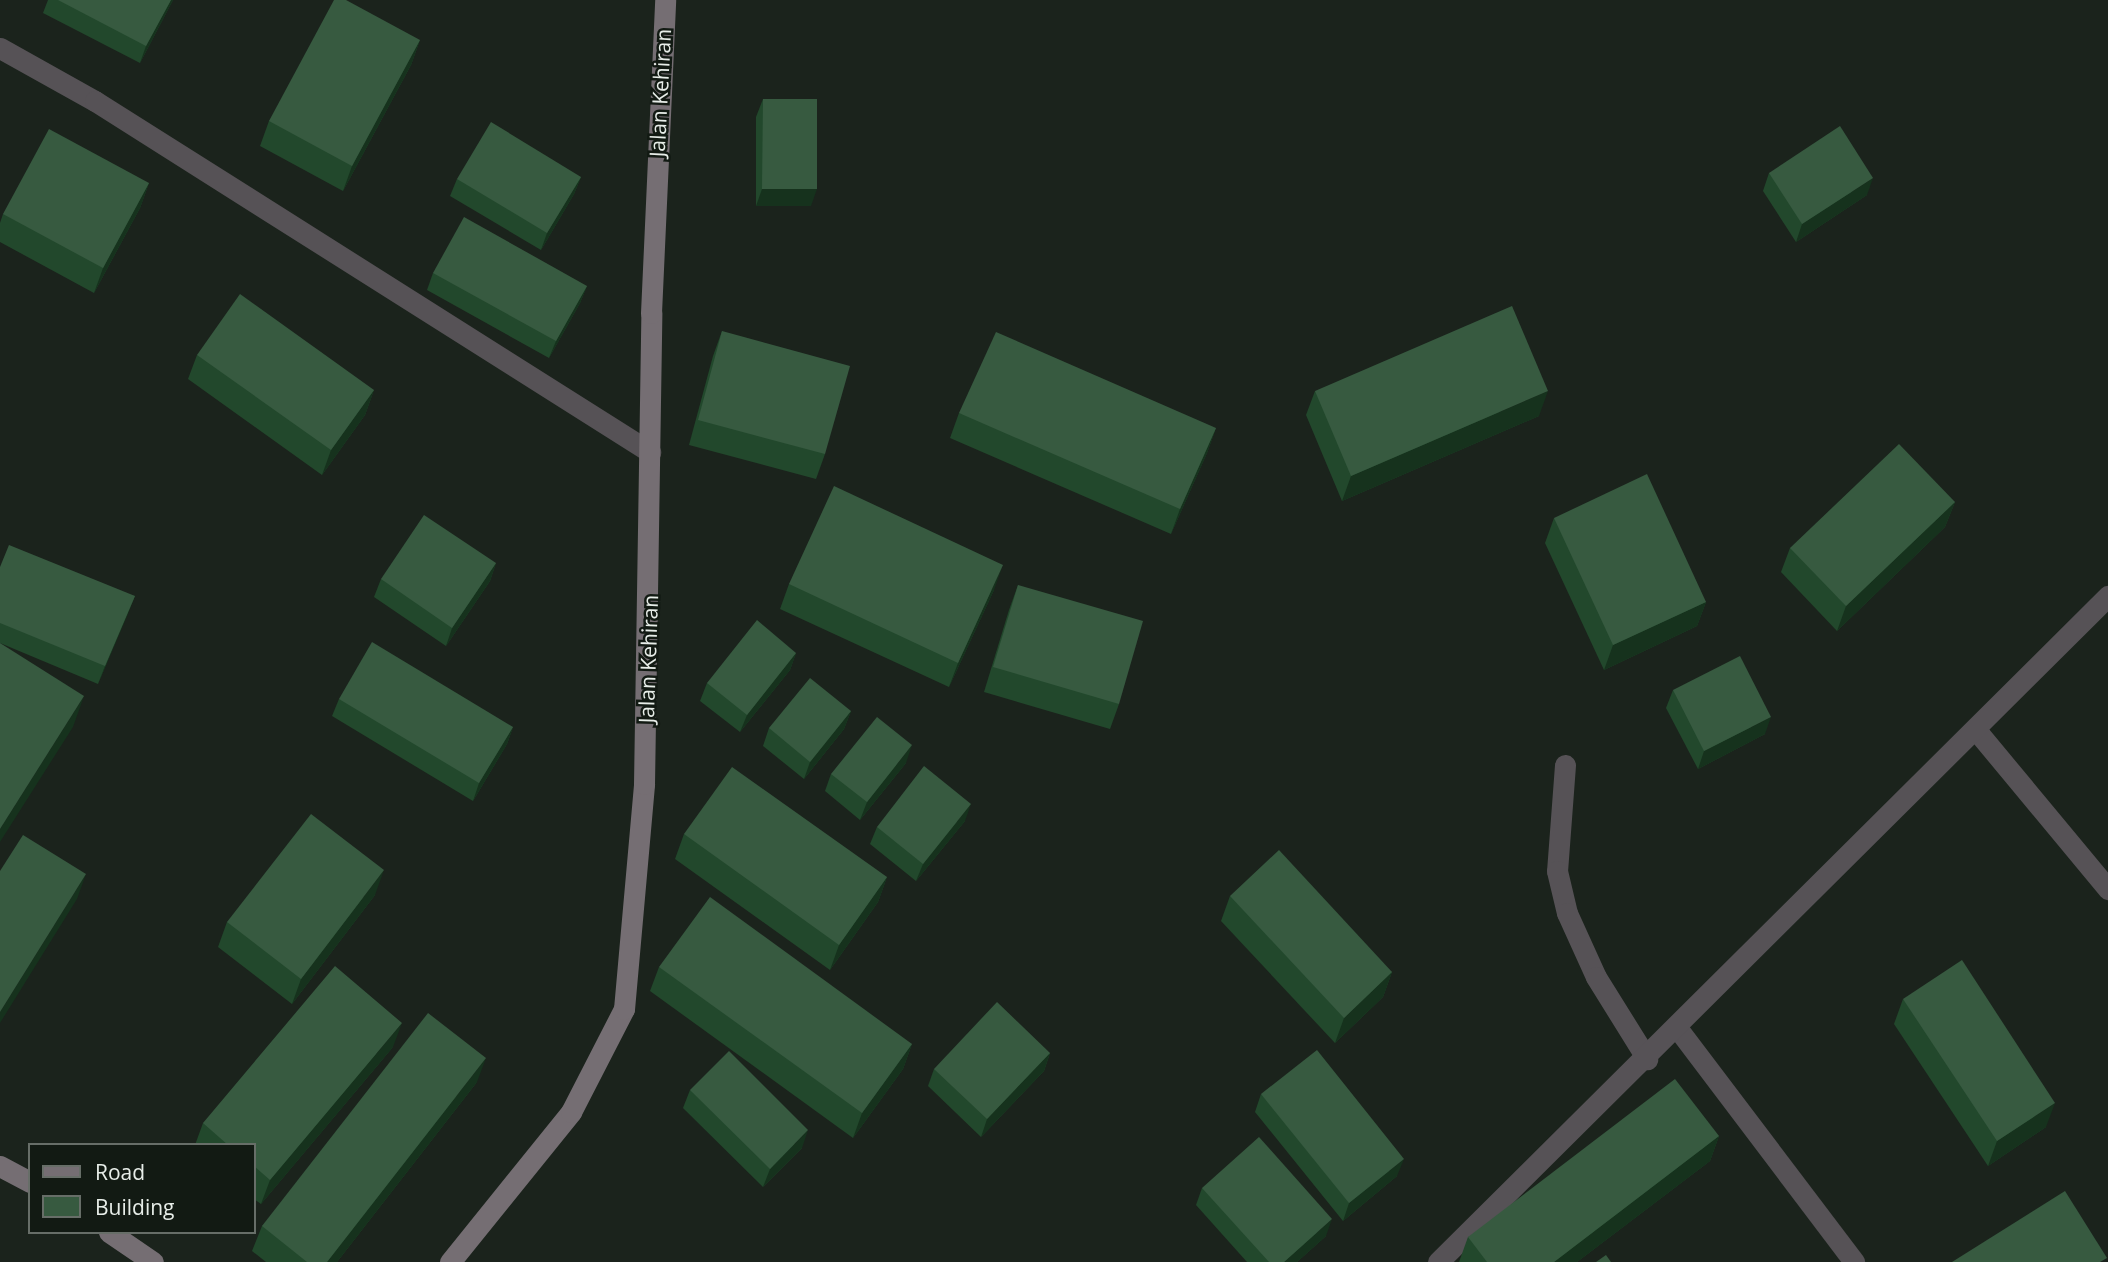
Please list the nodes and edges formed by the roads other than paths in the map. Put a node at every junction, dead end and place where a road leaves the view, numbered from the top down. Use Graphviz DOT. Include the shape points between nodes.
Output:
graph roads {
  1 [pos="665,0"];
  2 [pos="0,48"];
  3 [pos="650,452"];
  4 [pos="2108,596"];
  5 [pos="1976,730"];
  6 [pos="1565,765"];
  7 [pos="2108,889"];
  8 [pos="1678,1029"];
  9 [pos="1647,1059"];
  10 [pos="0,1166"];
  11 [pos="28,1181"];
  12 [pos="112,1234"];
  13 [pos="153,1262"];
  14 [pos="450,1262"];
  15 [pos="1438,1262"];
  16 [pos="1854,1262"];
  1 -- 3 [label="street, Jalan Kehiran"];
  2 -- 3 [label="street" via="107,109"];
  3 -- 14 [label="street, Jalan Kehiran" via="644,784 624,1009 572,1112"];
  4 -- 5 [label="street"];
  5 -- 7 [label="street"];
  5 -- 8 [label="street"];
  6 -- 9 [label="street" via="1556,872 1567,913 1596,977"];
  8 -- 9 [label="street"];
  8 -- 16 [label="street"];
  9 -- 15 [label="street"];
  10 -- 11 [label="street"];
  12 -- 13 [label="street"];
}
